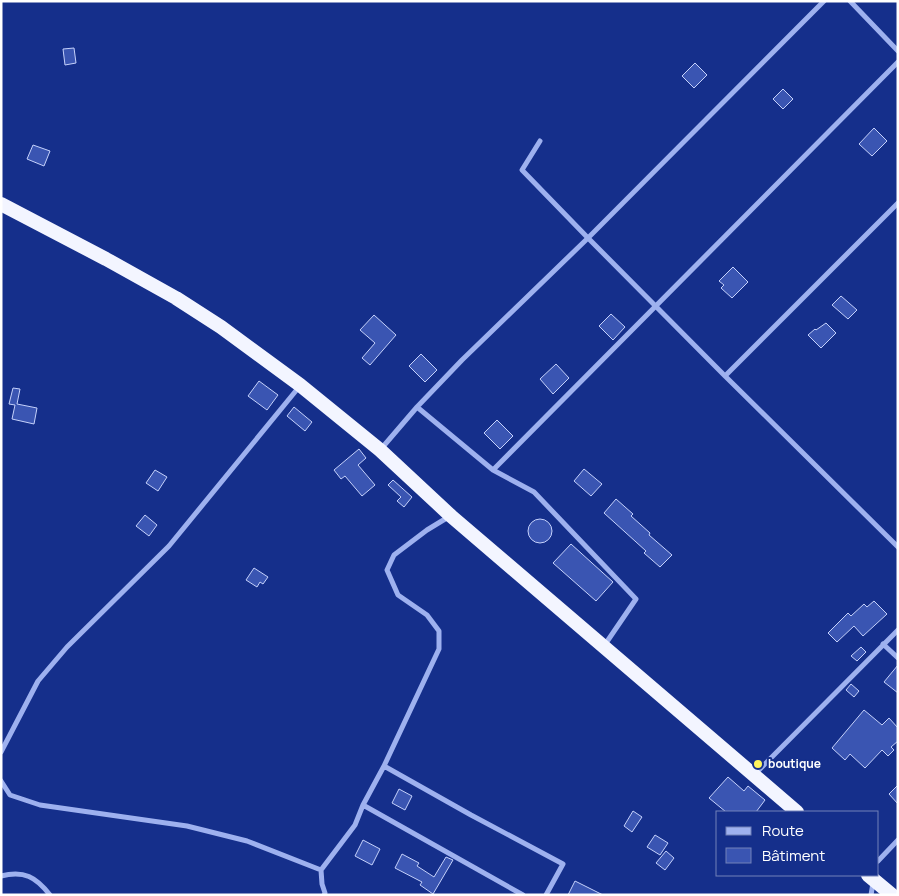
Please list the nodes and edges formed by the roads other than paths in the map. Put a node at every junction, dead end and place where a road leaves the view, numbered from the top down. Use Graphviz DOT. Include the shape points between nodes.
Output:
graph roads {
  1 [pos="824,1"];
  2 [pos="850,1"];
  3 [pos="898,51"];
  4 [pos="898,62"];
  5 [pos="540,141"];
  6 [pos="898,203"];
  7 [pos="1,204"];
  8 [pos="588,238"];
  9 [pos="654,306"];
  10 [pos="725,376"];
  11 [pos="300,385"];
  12 [pos="418,407"];
  13 [pos="380,450"];
  14 [pos="492,470"];
  15 [pos="451,516"];
  16 [pos="898,547"];
  17 [pos="898,630"];
  18 [pos="883,644"];
  19 [pos="603,646"];
  20 [pos="898,658"];
  21 [pos="1,752"];
  22 [pos="384,766"];
  23 [pos="754,775"];
  24 [pos="1,780"];
  25 [pos="363,804"];
  26 [pos="795,811"];
  27 [pos="898,840"];
  28 [pos="879,860"];
  29 [pos="321,870"];
  30 [pos="1,876"];
  31 [pos="871,877"];
  32 [pos="326,894"];
  33 [pos="50,895"];
  34 [pos="523,895"];
  35 [pos="546,895"];
  36 [pos="871,895"];
  37 [pos="892,895"];
  1 -- 8 [label="street"];
  2 -- 3 [label="street"];
  4 -- 9 [label="street"];
  5 -- 8 [label="street" via="522,170"];
  6 -- 10 [label="street"];
  7 -- 11 [label="highway" via="176,298"];
  8 -- 9 [label="street"];
  8 -- 12 [label="street"];
  9 -- 10 [label="street"];
  9 -- 14 [label="street"];
  10 -- 16 [label="street"];
  11 -- 13 [label="highway"];
  11 -- 21 [label="street" via="169,546 67,647 38,681"];
  12 -- 13 [label="street"];
  12 -- 14 [label="street"];
  13 -- 15 [label="highway"];
  14 -- 19 [label="street" via="534,492 636,599"];
  15 -- 19 [label="highway"];
  15 -- 22 [label="street" via="394,555 388,570 398,595 427,615 439,631 439,649"];
  17 -- 18 [label="street"];
  18 -- 20 [label="street"];
  18 -- 23 [label="street"];
  19 -- 23 [label="highway"];
  22 -- 25 [label="street"];
  22 -- 35 [label="street" via="563,864"];
  23 -- 26 [label="highway"];
  24 -- 29 [label="street" via="10,795 40,805 187,826 247,841"];
  25 -- 29 [label="street" via="355,825"];
  25 -- 34 [label="street"];
  27 -- 28 [label="street"];
  29 -- 32 [label="street"];
  30 -- 33 [label="street" via="15,873 39,881"];
  31 -- 36 [label="street"];
  31 -- 37 [label="highway"];
}
